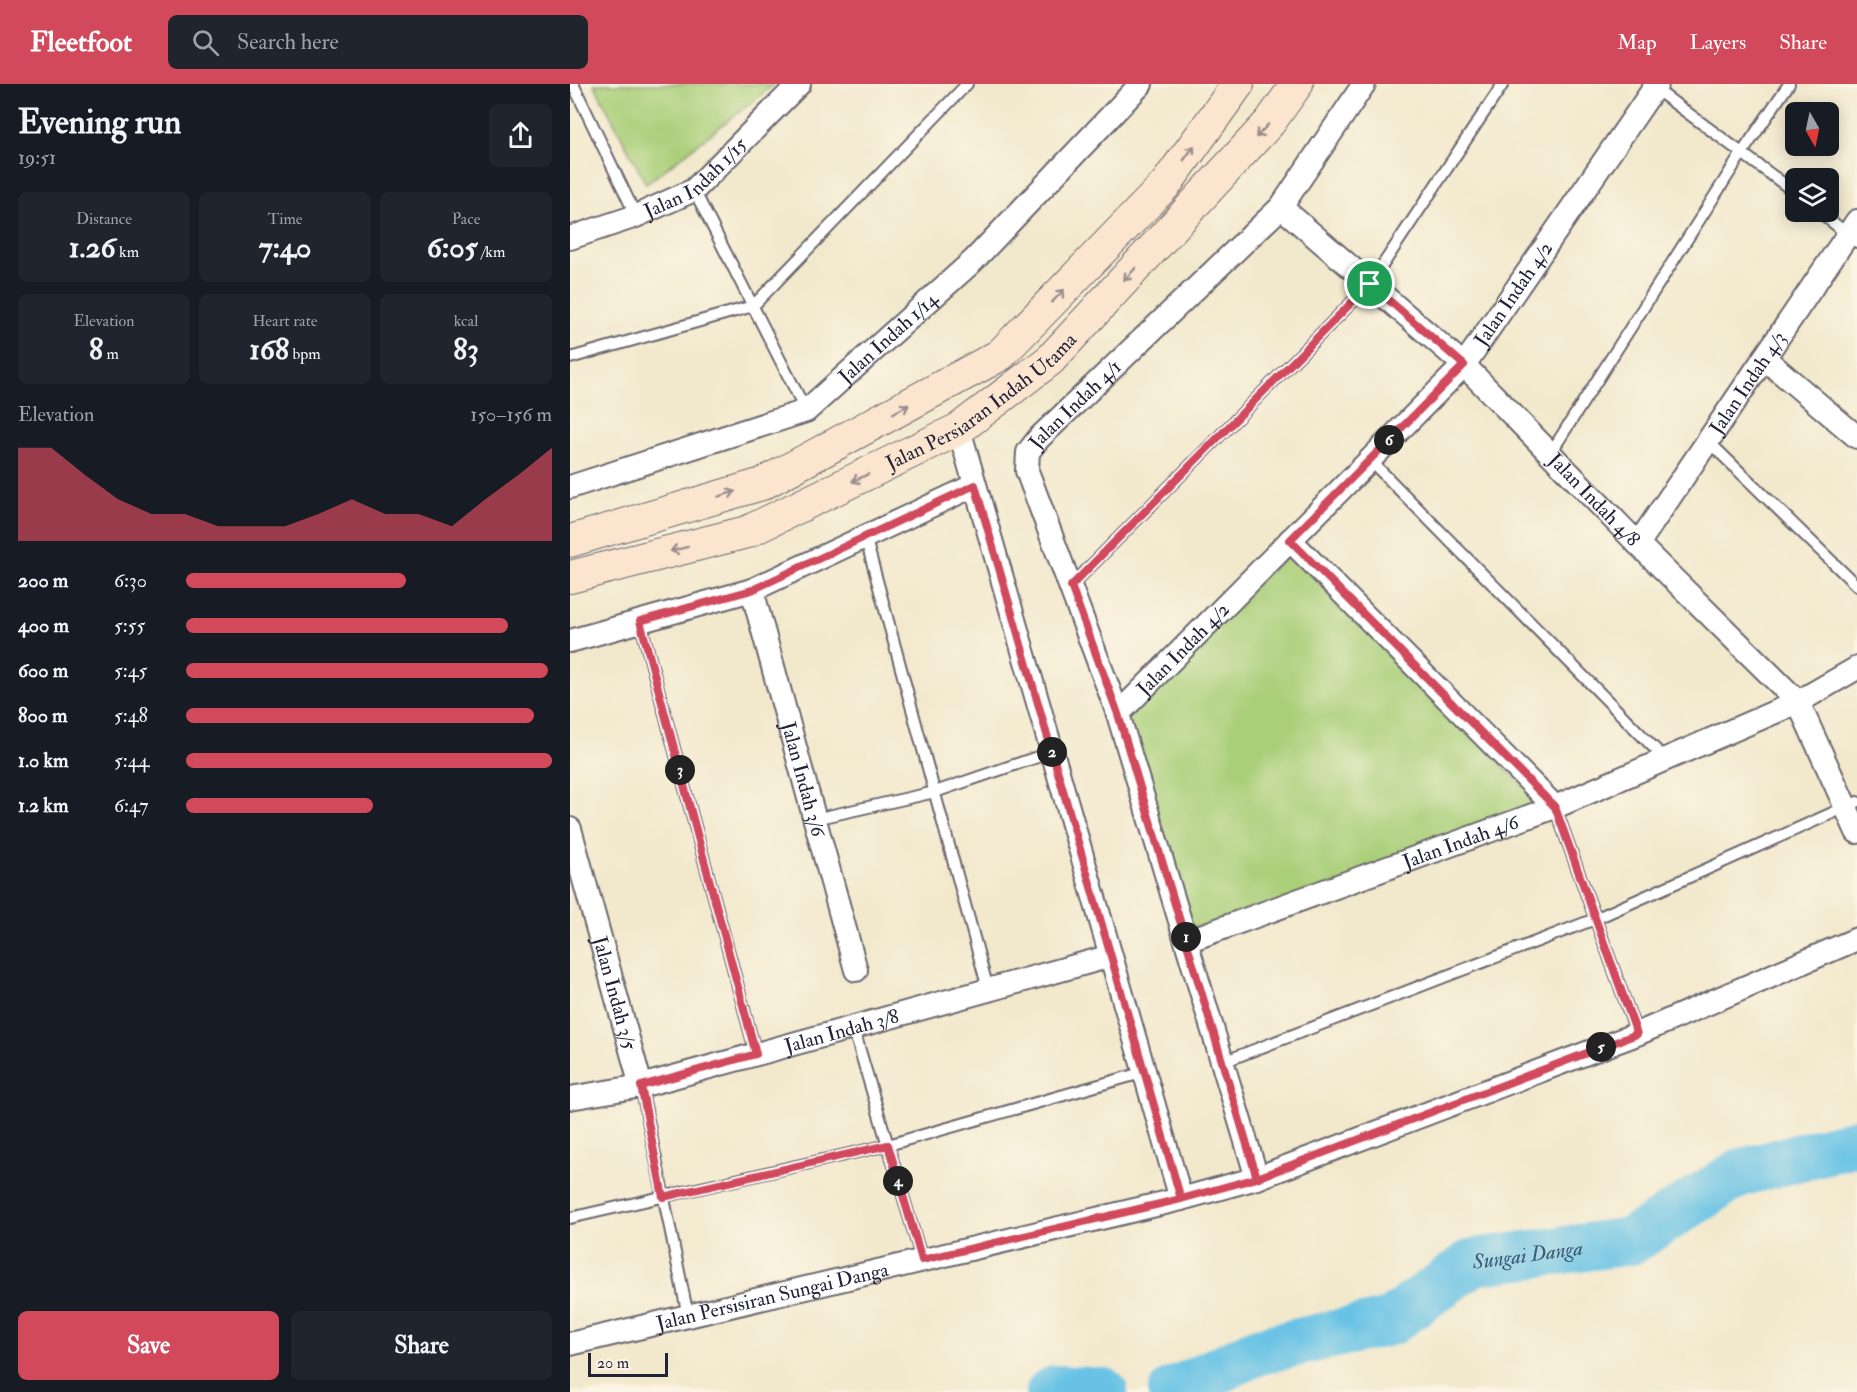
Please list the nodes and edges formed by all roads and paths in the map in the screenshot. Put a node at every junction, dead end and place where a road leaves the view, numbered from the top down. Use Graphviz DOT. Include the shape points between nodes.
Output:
graph roads {
  1 [pos="573,84"];
  2 [pos="967,84"];
  3 [pos="1238,84"];
  4 [pos="1297,84"];
  5 [pos="1364,84"];
  6 [pos="1503,84"];
  7 [pos="1789,84"];
  8 [pos="1139,85"];
  9 [pos="1653,85"];
  10 [pos="788,88"];
  11 [pos="1742,153"];
  12 [pos="1785,185"];
  13 [pos="694,190"];
  14 [pos="1281,207"];
  15 [pos="636,216"];
  16 [pos="1837,222"];
  17 [pos="1854,232"];
  18 [pos="570,238"];
  19 [pos="1370,284"];
  20 [pos="753,306"];
  21 [pos="570,358"];
  22 [pos="1764,358"];
  23 [pos="1464,365"];
  24 [pos="806,411"];
  25 [pos="959,429"];
  26 [pos="1857,437"];
  27 [pos="1707,439"];
  28 [pos="1550,454"];
  29 [pos="1370,460"];
  30 [pos="975,485"];
  31 [pos="570,487"];
  32 [pos="865,536"];
  33 [pos="1290,540"];
  34 [pos="570,541"];
  35 [pos="1638,544"];
  36 [pos="570,577"];
  37 [pos="1071,586"];
  38 [pos="1857,586"];
  39 [pos="752,590"];
  40 [pos="640,621"];
  41 [pos="570,641"];
  42 [pos="1857,668"];
  43 [pos="1798,702"];
  44 [pos="1118,714"];
  45 [pos="1052,752"];
  46 [pos="1665,760"];
  47 [pos="935,792"];
  48 [pos="1852,806"];
  49 [pos="1555,807"];
  50 [pos="815,819"];
  51 [pos="570,829"];
  52 [pos="1857,832"];
  53 [pos="1595,919"];
  54 [pos="1857,939"];
  55 [pos="1187,941"];
  56 [pos="1111,956"];
  57 [pos="856,970"];
  58 [pos="988,989"];
  59 [pos="853,1027"];
  60 [pos="1637,1034"];
  61 [pos="756,1054"];
  62 [pos="1223,1062"];
  63 [pos="1144,1072"];
  64 [pos="641,1086"];
  65 [pos="570,1098"];
  66 [pos="888,1145"];
  67 [pos="1257,1178"];
  68 [pos="663,1197"];
  69 [pos="1181,1199"];
  70 [pos="570,1218"];
  71 [pos="922,1260"];
  72 [pos="688,1316"];
  73 [pos="570,1344"];
  1 -- 15 [label="lane"];
  2 -- 20 [label="lane"];
  34 -- 3 [label="main road, Jalan Persiaran Indah Utama, one-way" via="762,484 1000,355 1166,184"];
  4 -- 25 [label="main road, Jalan Persiaran Indah Utama, one-way" via="1270,122 1050,360"];
  5 -- 14 [label="street, Jalan Indah 4/1"];
  6 -- 19 [label="lane"];
  7 -- 11 [label="lane"];
  8 -- 24 [label="street, Jalan Indah 1/14" via="974,260"];
  9 -- 11 [label="lane"];
  9 -- 23 [label="street, Jalan Indah 4/2"];
  10 -- 13 [label="street, Jalan Indah 1/15"];
  11 -- 12 [label="lane"];
  11 -- 28 [label="lane"];
  13 -- 15 [label="street, Jalan Indah 1/15"];
  13 -- 20 [label="lane"];
  14 -- 19 [label="street, Jalan Indah 4/8"];
  14 -- 37 [label="street, Jalan Indah 4/1" via="1028,452 1027,471"];
  15 -- 18 [label="street, Jalan Indah 1/15"];
  16 -- 17 [label="lane"];
  17 -- 22 [label="street, Jalan Indah 4/3"];
  19 -- 23 [label="street, Jalan Indah 4/8"];
  19 -- 37 [label="lane"];
  20 -- 21 [label="lane"];
  20 -- 24 [label="lane"];
  22 -- 26 [label="street"];
  22 -- 27 [label="street, Jalan Indah 4/3"];
  23 -- 28 [label="street, Jalan Indah 4/8"];
  23 -- 29 [label="street, Jalan Indah 4/2"];
  24 -- 31 [label="street, Jalan Indah 1/14"];
  25 -- 30 [label="street"];
  25 -- 36 [label="main road, Jalan Persiaran Indah Utama, one-way" via="747,532"];
  27 -- 35 [label="street, Jalan Indah 4/3"];
  27 -- 38 [label="lane"];
  28 -- 35 [label="street, Jalan Indah 4/8"];
  29 -- 33 [label="street, Jalan Indah 4/2"];
  29 -- 46 [label="lane"];
  30 -- 32 [label="street"];
  30 -- 45 [label="street"];
  32 -- 39 [label="street"];
  32 -- 47 [label="lane"];
  33 -- 44 [label="street, Jalan Indah 4/2"];
  33 -- 49 [label="street"];
  35 -- 43 [label="street, Jalan Indah 4/8"];
  37 -- 44 [label="street, Jalan Indah 4/1"];
  39 -- 40 [label="street"];
  39 -- 50 [label="street, Jalan Indah 3/6"];
  40 -- 41 [label="street"];
  40 -- 61 [label="lane"];
  42 -- 43 [label="street, Jalan Indah 4/6"];
  43 -- 46 [label="street, Jalan Indah 4/6"];
  43 -- 48 [label="street, Jalan Indah 4/8"];
  44 -- 55 [label="street, Jalan Indah 4/1"];
  45 -- 47 [label="lane"];
  45 -- 56 [label="street"];
  46 -- 49 [label="street, Jalan Indah 4/6"];
  47 -- 50 [label="lane"];
  47 -- 58 [label="lane"];
  48 -- 52 [label="street, Jalan Indah 4/8"];
  48 -- 53 [label="lane"];
  49 -- 53 [label="lane"];
  49 -- 55 [label="street, Jalan Indah 4/6"];
  50 -- 57 [label="street, Jalan Indah 3/6"];
  51 -- 64 [label="street, Jalan Indah 3/5"];
  53 -- 60 [label="lane"];
  53 -- 62 [label="lane"];
  54 -- 60 [label="street, Jalan Persisiran Sungai Danga"];
  55 -- 62 [label="street, Jalan Indah 4/1"];
  56 -- 58 [label="street, Jalan Indah 3/8"];
  56 -- 63 [label="street"];
  58 -- 59 [label="street, Jalan Indah 3/8"];
  59 -- 61 [label="street, Jalan Indah 3/8"];
  59 -- 66 [label="lane"];
  60 -- 67 [label="street, Jalan Persisiran Sungai Danga"];
  61 -- 64 [label="street, Jalan Indah 3/8"];
  62 -- 67 [label="street, Jalan Indah 4/1"];
  63 -- 66 [label="lane"];
  63 -- 69 [label="street"];
  64 -- 65 [label="street, Jalan Indah 3/8"];
  64 -- 68 [label="lane"];
  66 -- 68 [label="lane"];
  66 -- 71 [label="lane"];
  67 -- 69 [label="street, Jalan Persisiran Sungai Danga"];
  68 -- 70 [label="lane"];
  68 -- 72 [label="lane"];
  69 -- 71 [label="street, Jalan Persisiran Sungai Danga"];
  71 -- 72 [label="street, Jalan Persisiran Sungai Danga"];
  72 -- 73 [label="street, Jalan Persisiran Sungai Danga"];
}
